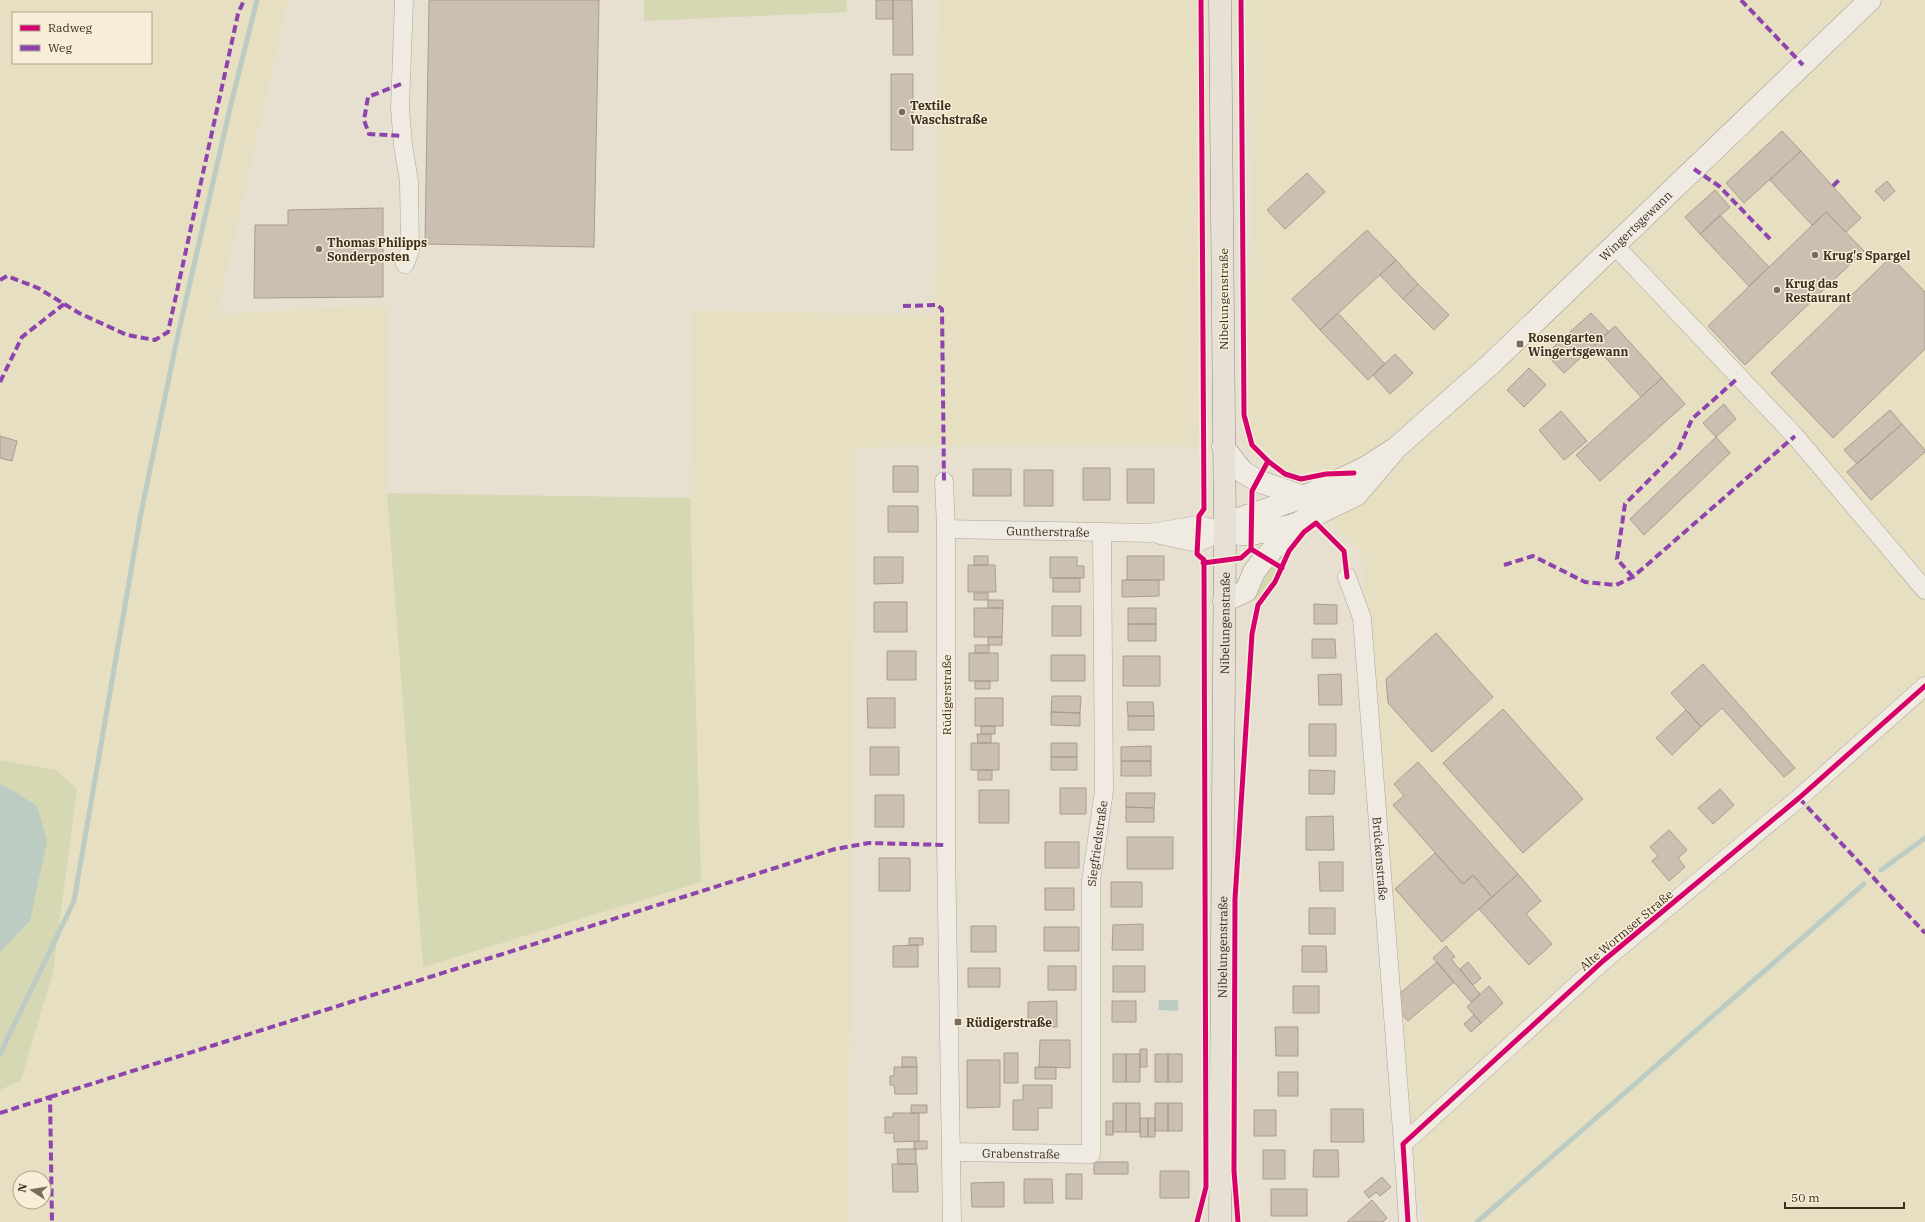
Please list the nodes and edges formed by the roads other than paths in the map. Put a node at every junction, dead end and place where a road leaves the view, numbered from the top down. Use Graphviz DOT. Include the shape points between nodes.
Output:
graph roads {
  1 [pos="404,0"];
  2 [pos="1220,0"];
  3 [pos="1870,0"];
  4 [pos="1614,246"];
  5 [pos="405,264"];
  6 [pos="1224,447"];
  7 [pos="1396,448"];
  8 [pos="944,480"];
  9 [pos="1304,497"];
  10 [pos="1294,525"];
  11 [pos="946,529"];
  12 [pos="1225,530"];
  13 [pos="1102,533"];
  14 [pos="1346,577"];
  15 [pos="1925,590"];
  16 [pos="1224,601"];
  17 [pos="1925,686"];
  18 [pos="1403,1144"];
  19 [pos="952,1152"];
  20 [pos="1091,1154"];
  21 [pos="952,1222"];
  22 [pos="1220,1222"];
  23 [pos="1408,1222"];
  1 -- 5 [label="street" via="400,108 409,181 410,235 410,250"];
  2 -- 6 [label="main road, Nibelungenstraße"];
  3 -- 4 [label="main road, Wingertsgewann"];
  4 -- 7 [label="main road, Wingertsgewann" via="1492,363"];
  4 -- 15 [label="street" via="1795,436"];
  6 -- 9 [label="main road" via="1242,472 1258,481"];
  6 -- 12 [label="main road, Nibelungenstraße"];
  7 -- 9 [label="main road, Wingertsgewann" via="1365,468"];
  7 -- 10 [label="main road, Wingertsgewann" via="1356,495"];
  8 -- 11 [label="street, Rüdigerstraße"];
  9 -- 12 [label="main road, Wingertsgewann" via="1238,519"];
  10 -- 12 [label="main road, Wingertsgewann" via="1252,534"];
  10 -- 16 [label="main road" via="1256,569 1246,591"];
  11 -- 13 [label="street, Guntherstraße"];
  11 -- 19 [label="street, Rüdigerstraße" via="946,845"];
  12 -- 13 [label="street, Guntherstraße" via="1198,525 1150,533"];
  12 -- 16 [label="main road, Nibelungenstraße"];
  13 -- 20 [label="street, Siegfriedstraße" via="1104,791 1091,881"];
  14 -- 18 [label="street, Brückenstraße" via="1362,618"];
  16 -- 22 [label="main road, Nibelungenstraße"];
  17 -- 18 [label="street, Alte Wormser Straße" via="1799,798 1603,961"];
  18 -- 23 [label="street"];
  19 -- 20 [label="street, Grabenstraße"];
  19 -- 21 [label="street, Rüdigerstraße"];
}
